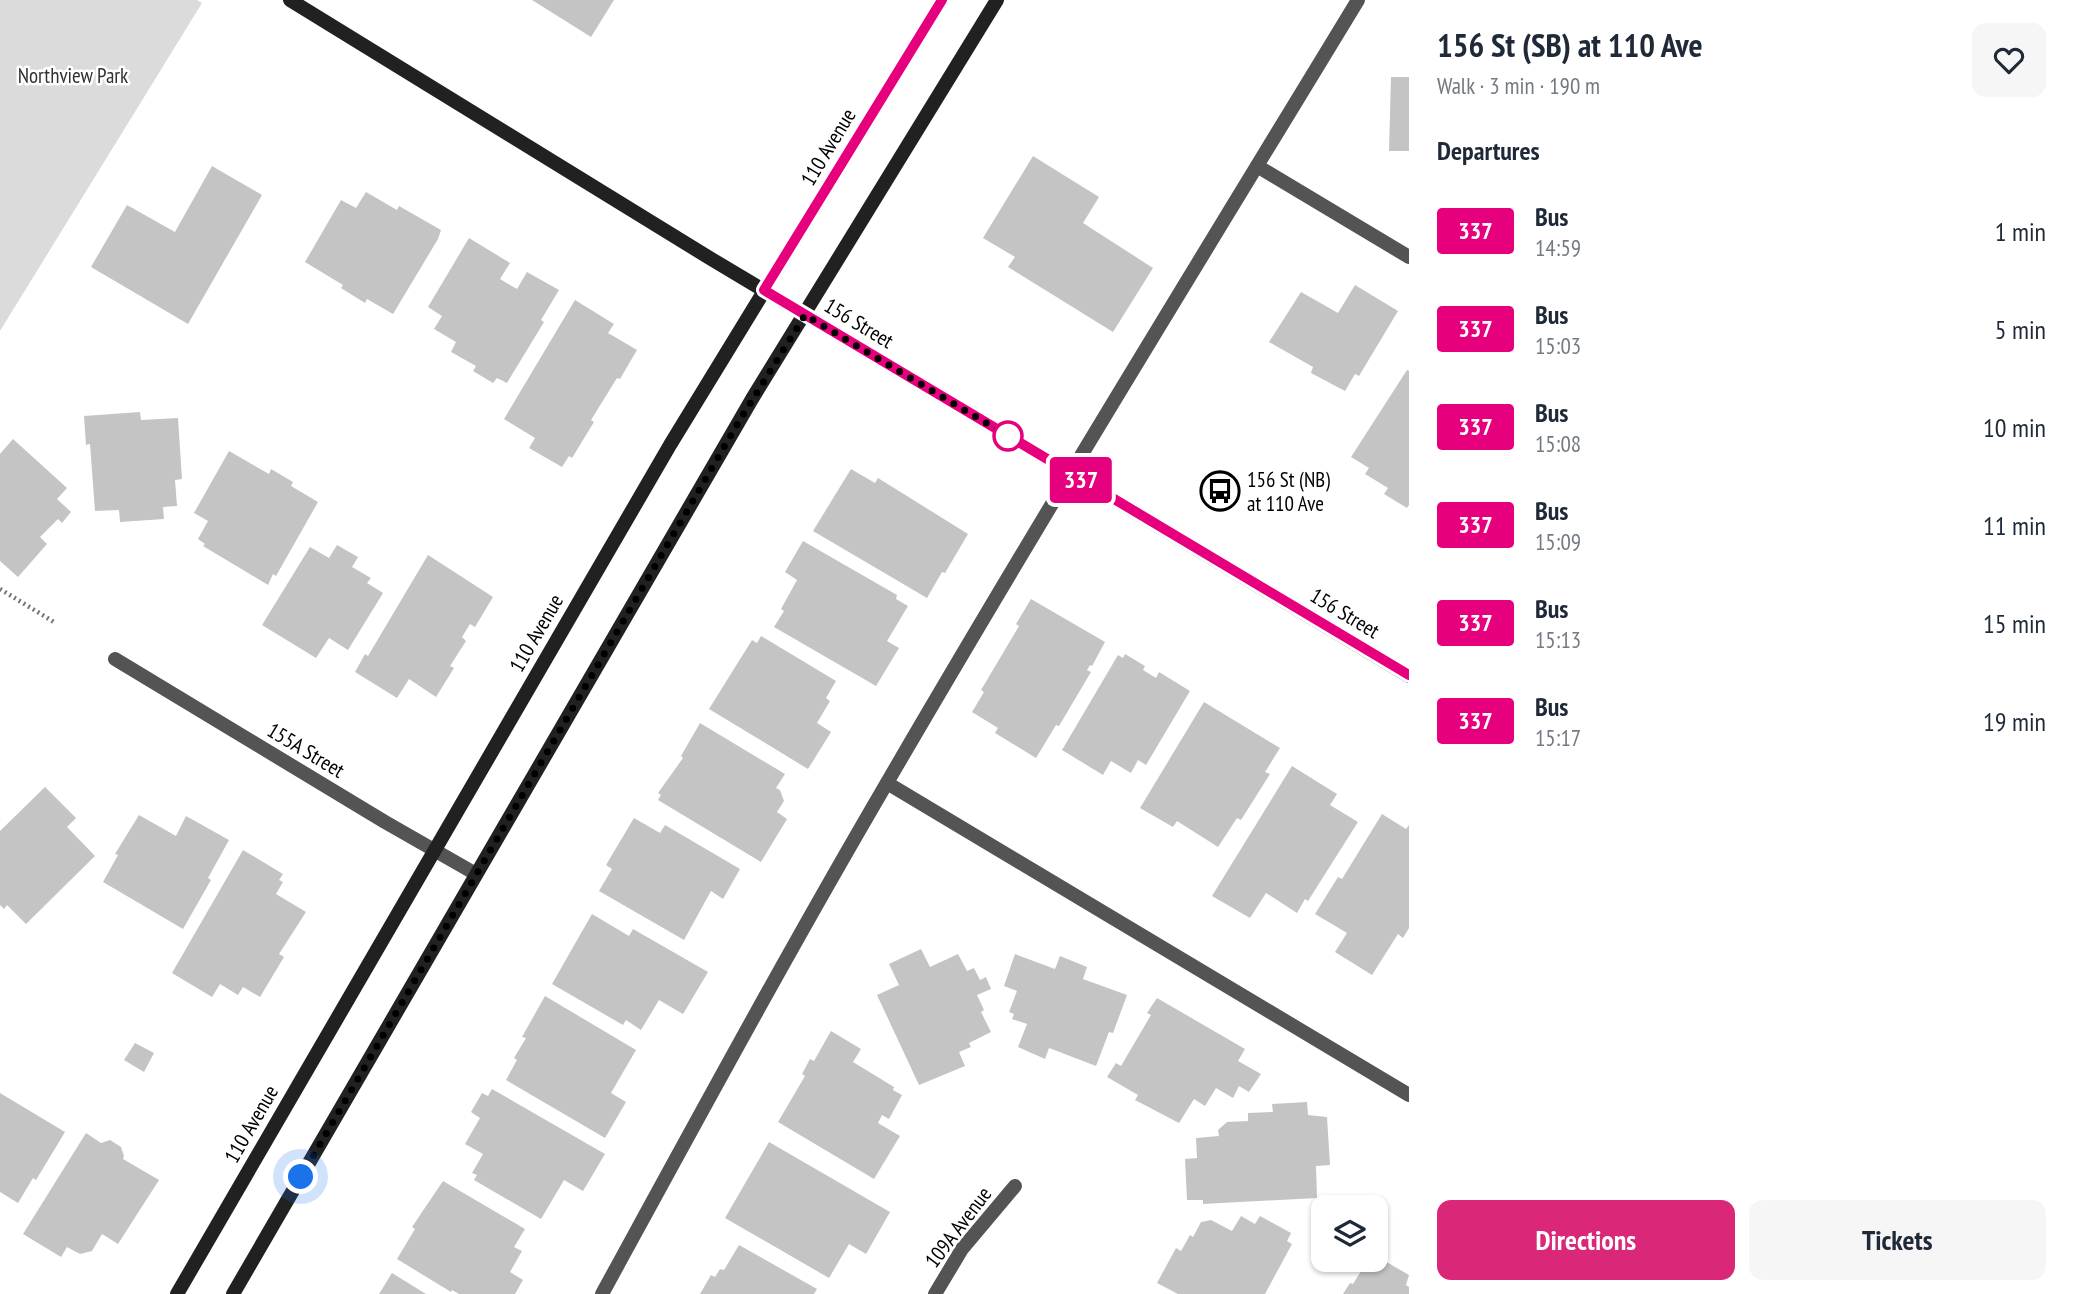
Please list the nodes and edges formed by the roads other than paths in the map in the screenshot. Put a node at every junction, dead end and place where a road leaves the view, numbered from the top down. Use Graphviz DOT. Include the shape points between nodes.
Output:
graph roads {
  1 [pos="290,0"];
  2 [pos="942,0"];
  3 [pos="997,0"];
  4 [pos="1358,0"];
  5 [pos="1257,166"];
  6 [pos="1409,257"];
  7 [pos="764,290"];
  8 [pos="805,315"];
  9 [pos="1069,473"];
  10 [pos="115,659"];
  11 [pos="1409,676"];
  12 [pos="887,783"];
  13 [pos="435,849"];
  14 [pos="476,874"];
  15 [pos="1409,1096"];
  16 [pos="1015,1186"];
  17 [pos="177,1294"];
  18 [pos="233,1294"];
  19 [pos="602,1294"];
  20 [pos="935,1294"];
  1 -- 7 [label="street, 156 Street"];
  2 -- 7 [label="street, 110 Avenue"];
  3 -- 8 [label="street"];
  4 -- 5 [label="street"];
  5 -- 6 [label="street"];
  5 -- 9 [label="street"];
  7 -- 8 [label="street, 156 Street"];
  7 -- 13 [label="street, 110 Avenue"];
  8 -- 9 [label="street, 156 Street"];
  8 -- 14 [label="street"];
  9 -- 11 [label="street, 156 Street"];
  9 -- 12 [label="street"];
  10 -- 13 [label="street, 155A Street"];
  12 -- 15 [label="street"];
  12 -- 19 [label="street"];
  13 -- 14 [label="street, 155A Street"];
  13 -- 17 [label="street, 110 Avenue"];
  14 -- 18 [label="street"];
  16 -- 20 [label="street, 109A Avenue" via="962,1249"];
}
